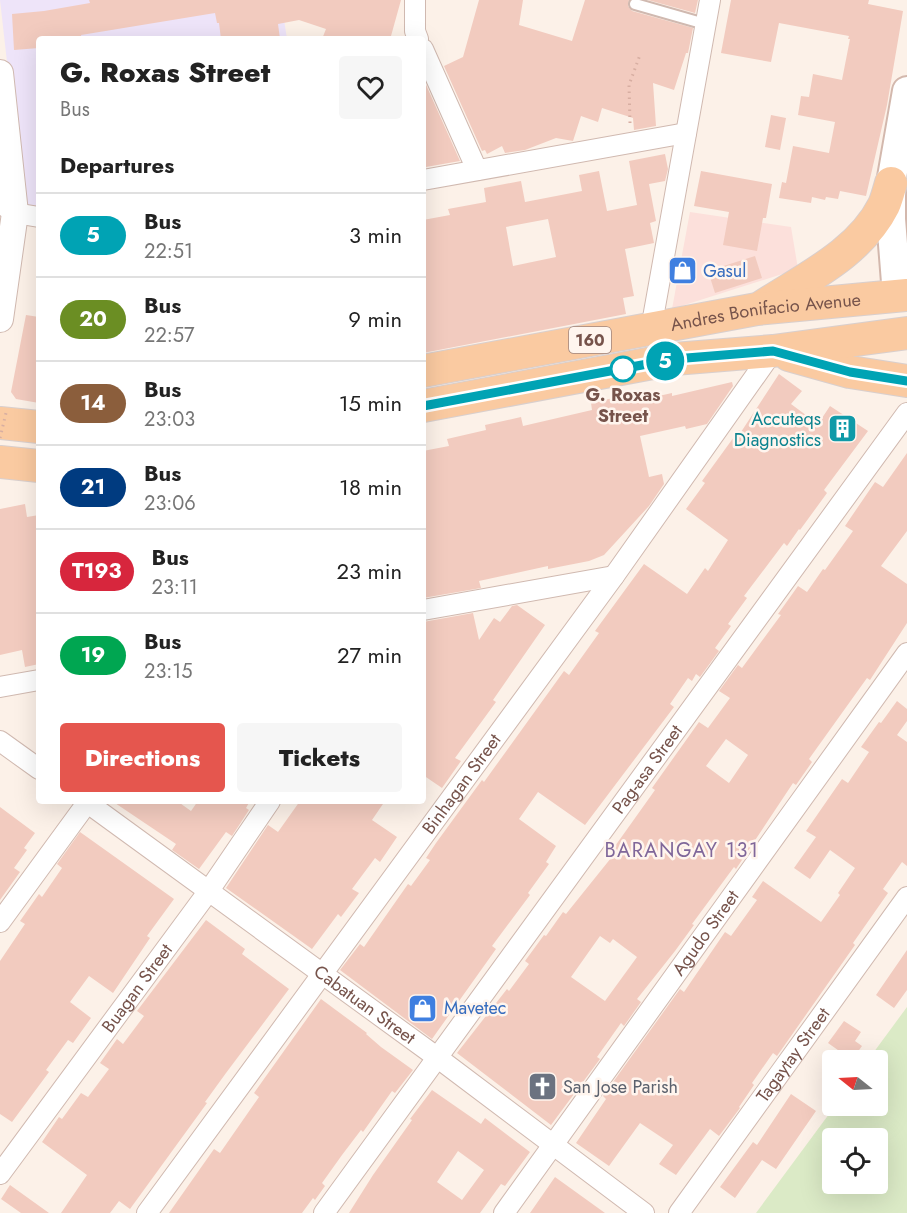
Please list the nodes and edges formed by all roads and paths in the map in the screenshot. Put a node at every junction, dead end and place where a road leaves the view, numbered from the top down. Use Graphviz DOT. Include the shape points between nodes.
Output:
graph roads {
  1 [pos="415,0"];
  2 [pos="710,0"];
  3 [pos="635,4"];
  4 [pos="705,24"];
  5 [pos="417,36"];
  6 [pos="640,55"];
  7 [pos="426,56"];
  8 [pos="0,73"];
  9 [pos="907,92"];
  10 [pos="686,133"];
  11 [pos="630,143"];
  12 [pos="477,170"];
  13 [pos="426,179"];
  14 [pos="891,183"];
  15 [pos="18,211"];
  16 [pos="902,295"];
  17 [pos="757,309"];
  18 [pos="0,319"];
  19 [pos="651,329"];
  20 [pos="905,340"];
  21 [pos="773,351"];
  22 [pos="426,369"];
  23 [pos="907,381"];
  24 [pos="426,405"];
  25 [pos="907,413"];
  26 [pos="3,418"];
  27 [pos="36,426"];
  28 [pos="0,438"];
  29 [pos="0,462"];
  30 [pos="36,466"];
  31 [pos="614,576"];
  32 [pos="426,609"];
  33 [pos="907,653"];
  34 [pos="36,681"];
  35 [pos="0,687"];
  36 [pos="0,741"];
  37 [pos="36,767"];
  38 [pos="85,804"];
  39 [pos="89,804"];
  40 [pos="268,804"];
  41 [pos="208,892"];
  42 [pos="907,897"];
  43 [pos="0,922"];
  44 [pos="323,974"];
  45 [pos="438,1058"];
  46 [pos="555,1144"];
  47 [pos="0,1174"];
  48 [pos="147,1213"];
  49 [pos="324,1213"];
  50 [pos="504,1213"];
  51 [pos="644,1213"];
  52 [pos="679,1213"];
  1 -- 5 [label="street"];
  2 -- 4 [label="street"];
  3 -- 4 [label="lane"];
  4 -- 10 [label="street"];
  6 -- 11 [label="path" via="629,85"];
  7 -- 12 [label="street"];
  8 -- 15 [label="street"];
  9 -- 14 [label="main road"];
  10 -- 11 [label="street"];
  10 -- 19 [label="street"];
  11 -- 12 [label="street"];
  12 -- 13 [label="street"];
  14 -- 16 [label="main road" via="891,219"];
  14 -- 17 [label="main road" via="883,206 863,234 819,271"];
  15 -- 18 [label="street"];
  16 -- 17 [label="main road, Andres Bonifacio Avenue / 160"];
  16 -- 20 [label="main road, Andres Bonifacio Avenue / 160"];
  17 -- 19 [label="main road, Andres Bonifacio Avenue / 160"];
  19 -- 22 [label="main road, Andres Bonifacio Avenue / 160"];
  20 -- 21 [label="main road, Andres Bonifacio Avenue / 160"];
  21 -- 23 [label="main road" via="850,372"];
  21 -- 24 [label="main road, Andres Bonifacio Avenue / 160" via="674,359"];
  21 -- 31 [label="street, Binhagan Street"];
  25 -- 45 [label="street, Pag-asa Street"];
  26 -- 27 [label="main road"];
  26 -- 28 [label="path, bridge"];
  29 -- 30 [label="main road"];
  31 -- 32 [label="street"];
  31 -- 44 [label="street, Binhagan Street"];
  33 -- 46 [label="street, Agudo Street"];
  34 -- 35 [label="street"];
  36 -- 37 [label="street"];
  38 -- 43 [label="street"];
  39 -- 41 [label="street, Cabatuan Street"];
  40 -- 41 [label="street, Buagan Street"];
  41 -- 44 [label="street, Cabatuan Street"];
  41 -- 47 [label="street, Buagan Street"];
  42 -- 52 [label="street, Tagaytay Street"];
  44 -- 45 [label="street, Cabatuan Street"];
  44 -- 48 [label="street, Binhagan Street"];
  45 -- 46 [label="street, Cabatuan Street"];
  45 -- 49 [label="street, Pag-asa Street"];
  46 -- 50 [label="street, Agudo Street"];
  46 -- 51 [label="street, Cabatuan Street"];
}
